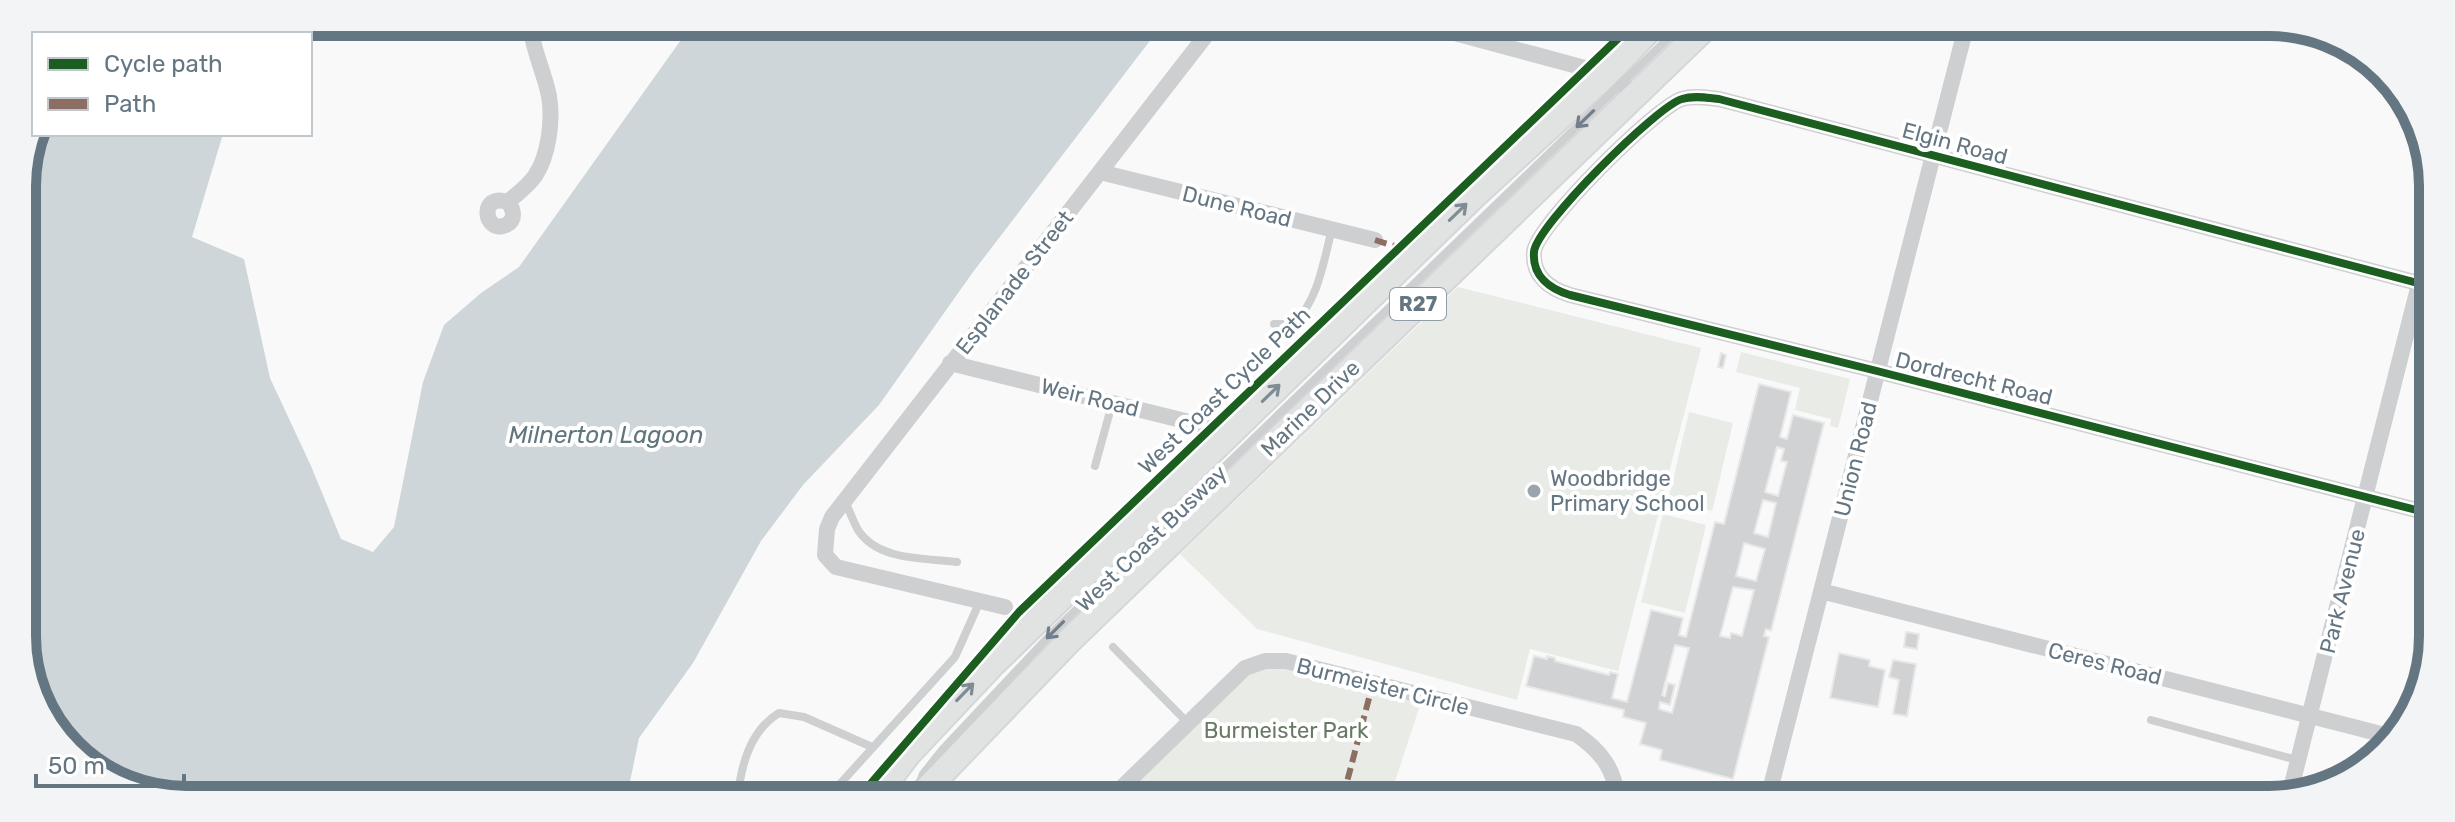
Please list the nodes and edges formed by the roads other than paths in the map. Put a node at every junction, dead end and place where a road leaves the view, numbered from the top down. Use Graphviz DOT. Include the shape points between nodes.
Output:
graph roads {
  1 [pos="531,36"];
  2 [pos="1205,36"];
  3 [pos="1462,36"];
  4 [pos="1648,36"];
  5 [pos="1671,36"];
  6 [pos="1692,36"];
  7 [pos="1964,36"];
  8 [pos="1622,83"];
  9 [pos="1933,156"];
  10 [pos="1100,172"];
  11 [pos="508,202"];
  12 [pos="1332,229"];
  13 [pos="1375,240"];
  14 [pos="1533,253"];
  15 [pos="2419,283"];
  16 [pos="2419,302"];
  17 [pos="1274,324"];
  18 [pos="950,363"];
  19 [pos="1877,371"];
  20 [pos="1113,403"];
  21 [pos="1230,432"];
  22 [pos="1095,466"];
  23 [pos="2365,497"];
  24 [pos="845,500"];
  25 [pos="2419,511"];
  26 [pos="957,562"];
  27 [pos="1821,591"];
  28 [pos="980,601"];
  29 [pos="1005,607"];
  30 [pos="1113,647"];
  31 [pos="2310,716"];
  32 [pos="2151,720"];
  33 [pos="1188,723"];
  34 [pos="2382,734"];
  35 [pos="872,747"];
  36 [pos="2298,761"];
  37 [pos="2292,784"];
  38 [pos="740,786"];
  39 [pos="838,786"];
  40 [pos="884,786"];
  41 [pos="928,786"];
  42 [pos="1123,786"];
  43 [pos="1616,786"];
  44 [pos="1771,786"];
  1 -- 11 [label="street" via="549,98 548,135 534,178"];
  2 -- 10 [label="street, Esplanade Street"];
  3 -- 8 [label="street"];
  4 -- 8 [label="main road, Marine Drive / R27"];
  5 -- 8 [label="lane"];
  6 -- 8 [label="main road, Marine Drive / R27"];
  7 -- 9 [label="street, Union Road"];
  21 -- 8 [label="main road, Marine Drive / R27, one-way" via="1473,197"];
  8 -- 41 [label="main road, Marine Drive / R27, one-way"];
  9 -- 14 [label="street, Elgin Road" via="1719,99 1683,98 1663,108 1558,212"];
  9 -- 15 [label="street, Elgin Road"];
  9 -- 19 [label="street, Union Road"];
  10 -- 12 [label="street, Dune Road"];
  10 -- 18 [label="street, Esplanade Street"];
  12 -- 13 [label="street, Dune Road"];
  12 -- 17 [label="lane" via="1309,305 1294,324"];
  14 -- 19 [label="street, Dordrecht Road" via="1540,278 1558,292"];
  16 -- 23 [label="street, Park Avenue"];
  18 -- 20 [label="street, Weir Road"];
  18 -- 24 [label="street, Esplanade Street"];
  19 -- 23 [label="street, Dordrecht Road"];
  19 -- 27 [label="street, Union Road"];
  20 -- 21 [label="street, Weir Road"];
  20 -- 22 [label="lane"];
  40 -- 21 [label="main road, Marine Drive / R27, one-way" via="968,689"];
  23 -- 25 [label="street, Dordrecht Road"];
  23 -- 31 [label="street, Park Avenue"];
  24 -- 26 [label="lane" via="857,528 878,548"];
  24 -- 28 [label="street, Esplanade Street" via="832,517 824,544 829,562 844,571"];
  27 -- 31 [label="street, Ceres Road"];
  27 -- 44 [label="street, Union Road"];
  28 -- 29 [label="street"];
  28 -- 35 [label="lane" via="955,657"];
  30 -- 33 [label="lane"];
  31 -- 34 [label="street, Ceres Road"];
  31 -- 36 [label="street, Park Avenue"];
  32 -- 36 [label="lane"];
  33 -- 42 [label="street, Burmeister Circle"];
  33 -- 43 [label="street, Burmeister Circle" via="1245,668 1286,661 1576,734 1595,747"];
  35 -- 38 [label="lane" via="804,717 779,713 768,719 749,749"];
  35 -- 39 [label="lane"];
  36 -- 37 [label="street, Park Avenue"];
}
